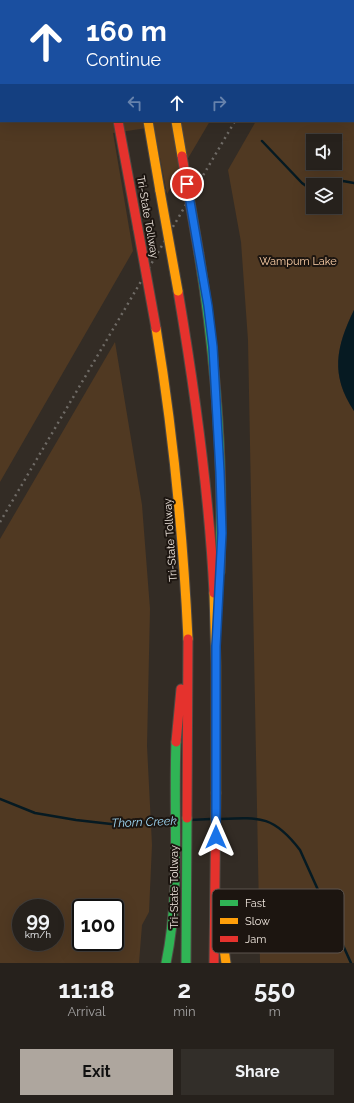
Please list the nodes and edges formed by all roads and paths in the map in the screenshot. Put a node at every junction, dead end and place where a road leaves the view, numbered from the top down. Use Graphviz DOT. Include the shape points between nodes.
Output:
graph roads {
  1 [pos="114,122"];
  2 [pos="118,122"];
  3 [pos="148,122"];
  4 [pos="176,122"];
  5 [pos="125,157"];
  6 [pos="188,646"];
  7 [pos="216,646"];
  8 [pos="216,885"];
  9 [pos="216,889"];
  10 [pos="217,889"];
  11 [pos="214,953"];
  12 [pos="225,953"];
  13 [pos="166,963"];
  14 [pos="186,963"];
  15 [pos="214,963"];
  16 [pos="226,963"];
  1 -- 5 [label="highway"];
  2 -- 5 [label="highway, Tri-State Tollway"];
  3 -- 7 [label="highway, Tri-State Tollway, bridge" via="194,384 207,492"];
  4 -- 7 [label="highway, bridge" via="213,347 222,533"];
  5 -- 6 [label="highway, Tri-State Tollway, bridge" via="169,409 179,499"];
  6 -- 13 [label="highway" via="176,722 175,866 173,914"];
  6 -- 14 [label="highway, Tri-State Tollway"];
  7 -- 8 [label="highway, Tri-State Tollway"];
  8 -- 9 [label="highway, Tri-State Tollway"];
  8 -- 10 [label="highway"];
  11 -- 15 [label="highway, Tri-State Tollway"];
  12 -- 16 [label="highway"];
}
